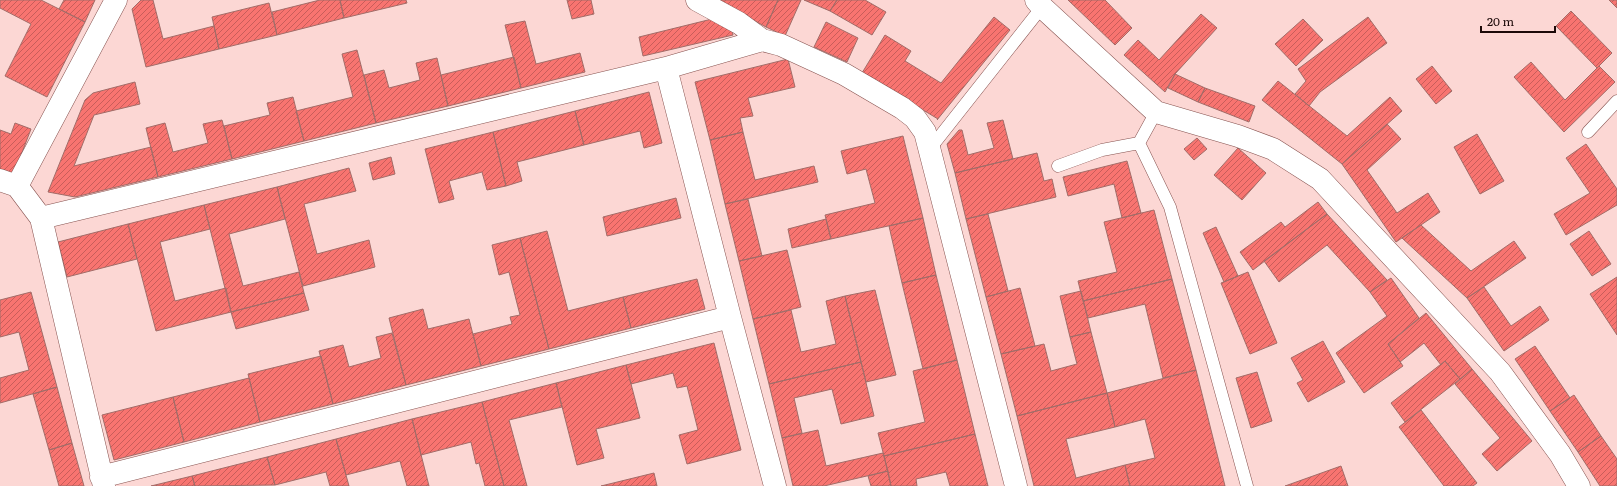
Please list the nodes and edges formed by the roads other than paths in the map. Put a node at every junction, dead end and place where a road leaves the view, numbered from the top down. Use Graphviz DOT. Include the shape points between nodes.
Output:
graph roads {
  1 [pos="116,0"];
  2 [pos="697,0"];
  3 [pos="1039,4"];
  4 [pos="762,40"];
  5 [pos="666,68"];
  6 [pos="1617,101"];
  7 [pos="1156,112"];
  8 [pos="1588,132"];
  9 [pos="1139,143"];
  10 [pos="929,150"];
  11 [pos="1058,166"];
  12 [pos="9,183"];
  13 [pos="41,218"];
  14 [pos="730,317"];
  15 [pos="103,481"];
  16 [pos="776,486"];
  17 [pos="1016,486"];
  18 [pos="1247,486"];
  19 [pos="1579,486"];
  1 -- 12 [label="street"];
  2 -- 4 [label="street" via="739,23"];
  3 -- 7 [label="street"];
  3 -- 10 [label="lane"];
  4 -- 5 [label="street"];
  4 -- 10 [label="street" via="781,45 844,74 902,108 915,118 924,132"];
  5 -- 13 [label="street"];
  5 -- 14 [label="street"];
  6 -- 8 [label="lane"];
  7 -- 9 [label="lane"];
  7 -- 19 [label="street" via="1273,149 1320,179 1500,372 1560,454"];
  9 -- 11 [label="lane" via="1102,150"];
  9 -- 18 [label="lane" via="1170,207"];
  10 -- 17 [label="street"];
  12 -- 13 [label="street"];
  13 -- 15 [label="street"];
  14 -- 15 [label="street"];
  14 -- 16 [label="street"];
}
